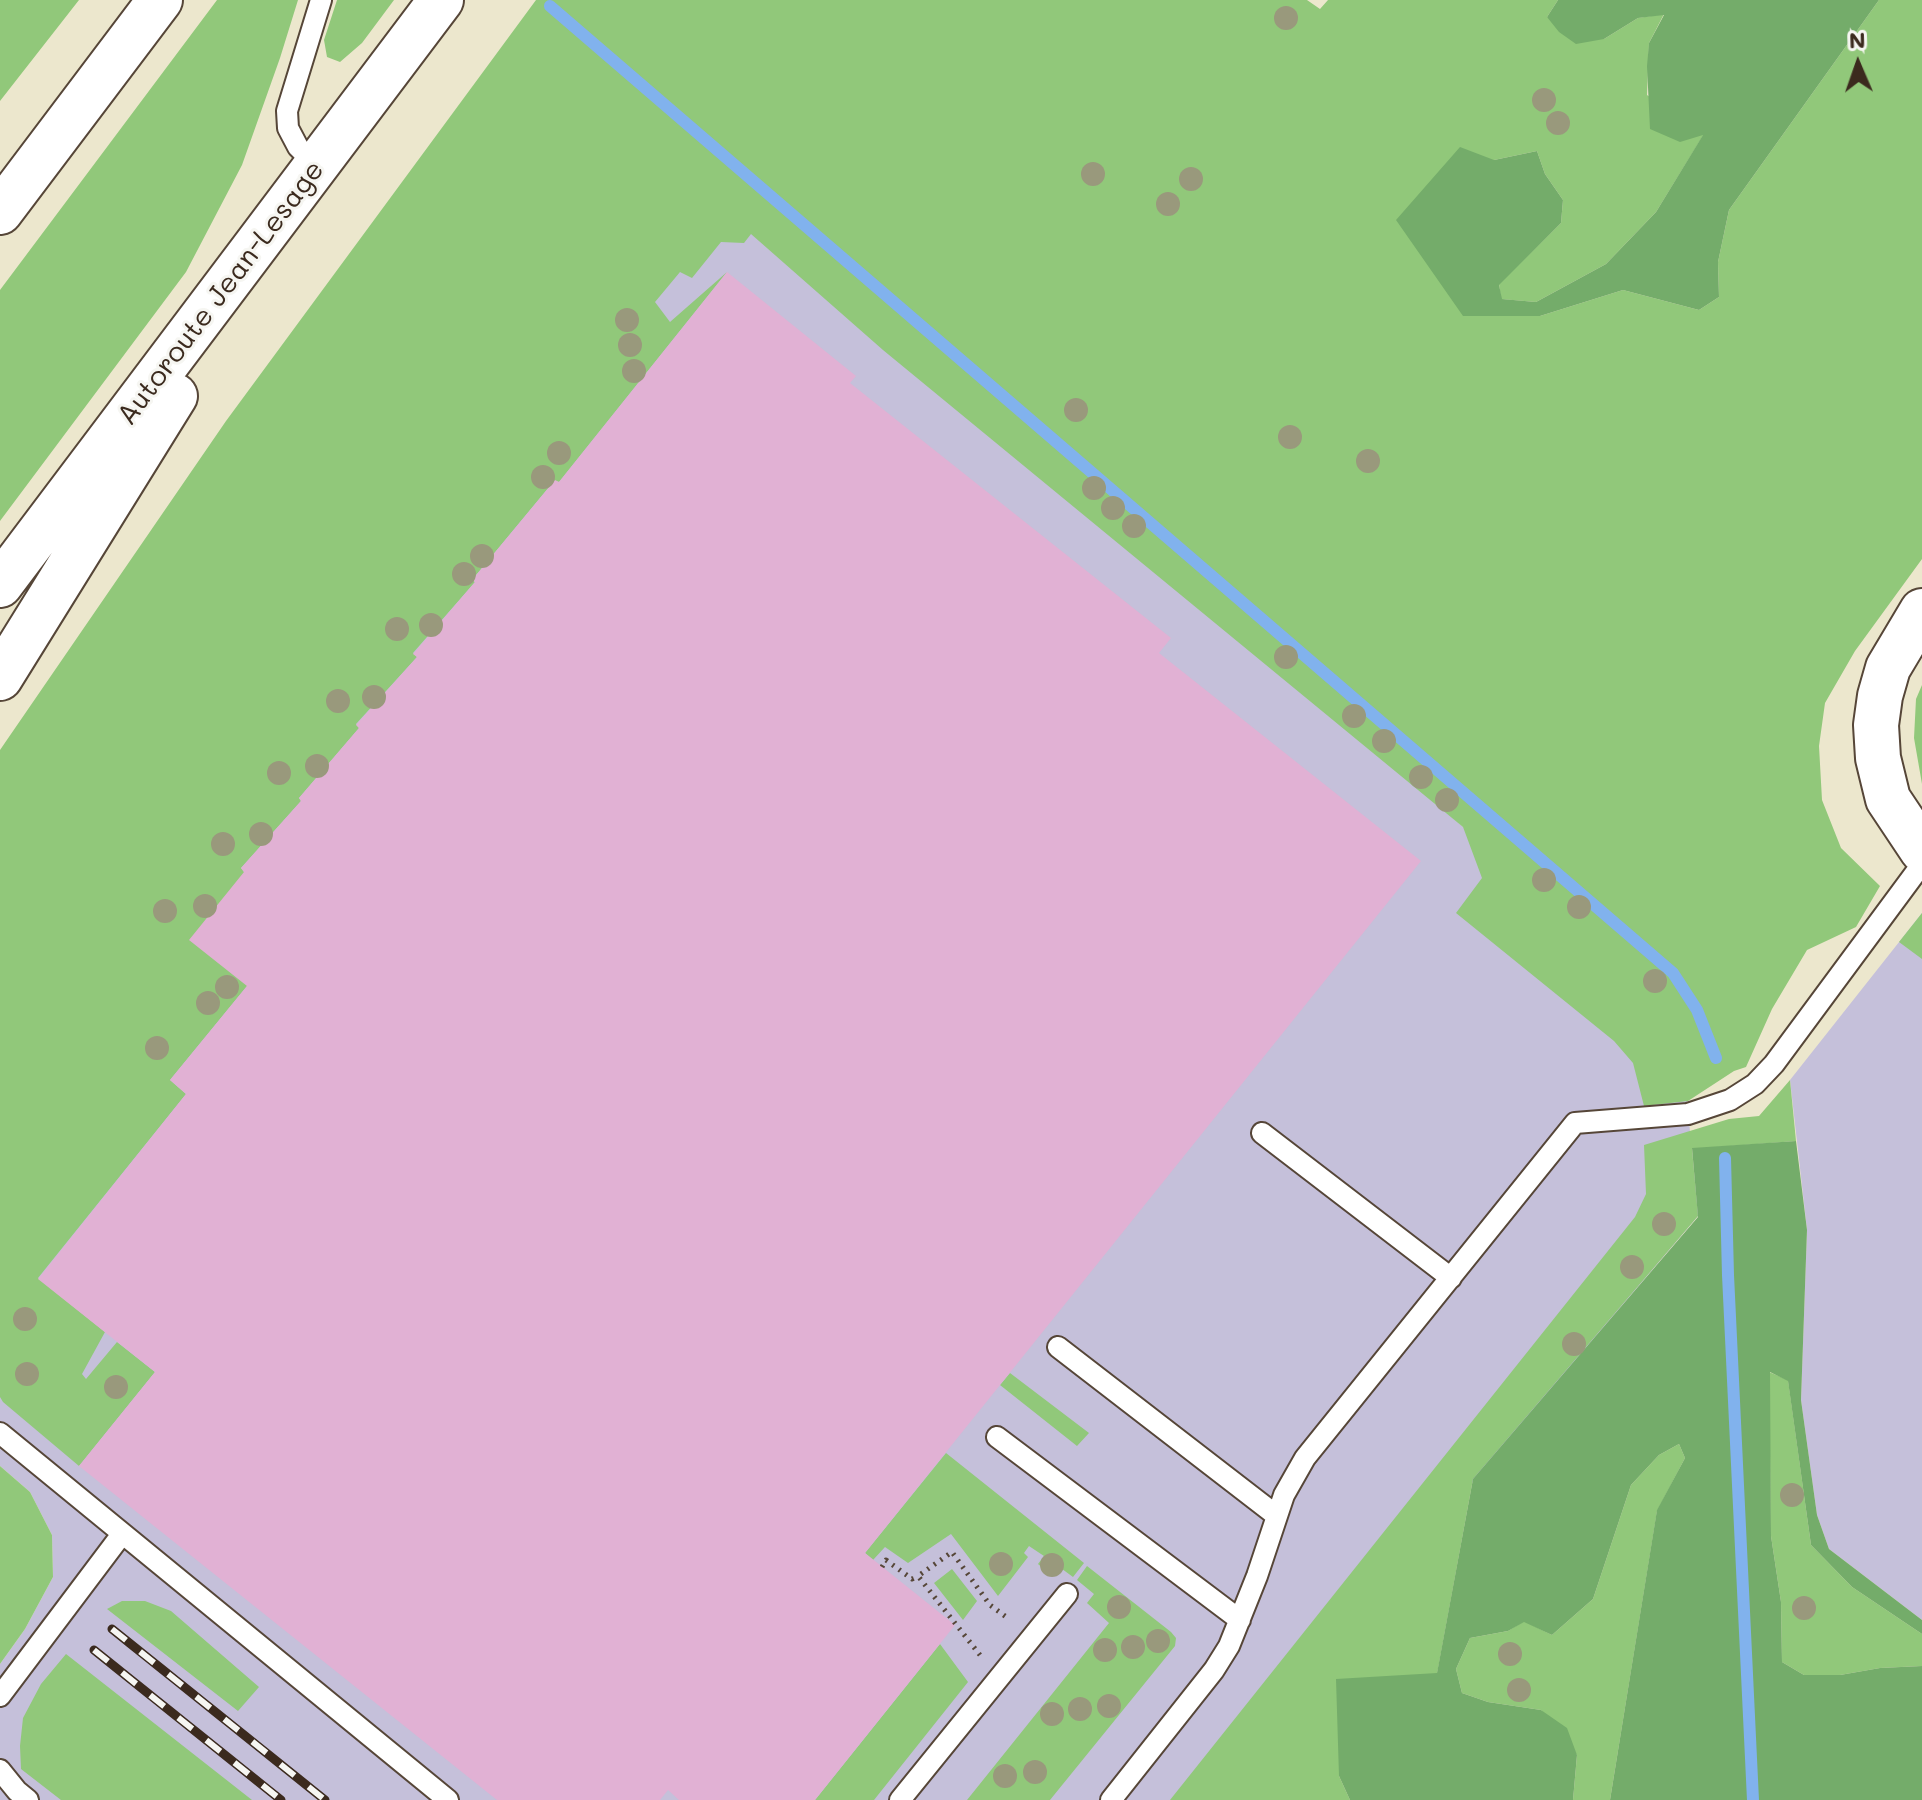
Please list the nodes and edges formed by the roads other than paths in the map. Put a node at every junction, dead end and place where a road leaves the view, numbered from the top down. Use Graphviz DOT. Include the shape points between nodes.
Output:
graph roads {
  1 [pos="160,0"];
  2 [pos="321,0"];
  3 [pos="441,0"];
  4 [pos="317,166"];
  5 [pos="0,212"];
  6 [pos="0,585"];
  7 [pos="1922,611"];
  8 [pos="0,678"];
  9 [pos="1922,850"];
  10 [pos="1922,864"];
  11 [pos="1262,1133"];
  12 [pos="1451,1278"];
  13 [pos="1058,1347"];
  14 [pos="0,1433"];
  15 [pos="997,1437"];
  16 [pos="1277,1516"];
  17 [pos="122,1534"];
  18 [pos="1067,1594"];
  19 [pos="1240,1620"];
  20 [pos="0,1696"];
  21 [pos="0,1770"];
  22 [pos="28,1800"];
  23 [pos="448,1800"];
  24 [pos="900,1800"];
  25 [pos="1111,1800"];
  1 -- 5 [label="main road"];
  2 -- 4 [label="lane" via="287,111 288,128 298,147"];
  3 -- 4 [label="main road, Autoroute Jean-Lesage"];
  4 -- 6 [label="main road, Autoroute Jean-Lesage"];
  4 -- 8 [label="main road"];
  7 -- 9 [label="main road" via="1888,668 1876,725 1888,799"];
  10 -- 12 [label="lane" via="1755,1084 1730,1100 1688,1114 1575,1123"];
  11 -- 12 [label="lane"];
  12 -- 16 [label="lane" via="1305,1458"];
  13 -- 16 [label="lane"];
  14 -- 17 [label="lane"];
  15 -- 19 [label="lane"];
  16 -- 19 [label="lane"];
  17 -- 20 [label="lane"];
  17 -- 23 [label="lane"];
  18 -- 24 [label="lane"];
  19 -- 25 [label="lane" via="1214,1670"];
  21 -- 22 [label="lane"];
}
